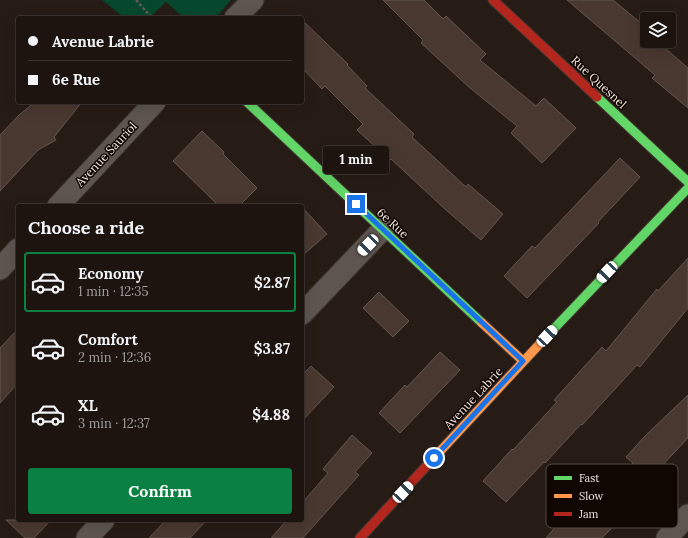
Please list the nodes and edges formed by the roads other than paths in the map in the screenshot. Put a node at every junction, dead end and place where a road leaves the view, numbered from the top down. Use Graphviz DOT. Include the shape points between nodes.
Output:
graph roads {
  1 [pos="253,0"];
  2 [pos="493,0"];
  3 [pos="237,16"];
  4 [pos="153,104"];
  5 [pos="249,104"];
  6 [pos="688,182"];
  7 [pos="688,188"];
  8 [pos="60,204"];
  9 [pos="383,230"];
  10 [pos="16,251"];
  11 [pos="0,269"];
  12 [pos="304,312"];
  13 [pos="523,361"];
  14 [pos="688,515"];
  15 [pos="102,522"];
  16 [pos="678,526"];
  17 [pos="676,528"];
  18 [pos="86,538"];
  19 [pos="360,538"];
  20 [pos="667,538"];
  1 -- 3 [label="street"];
  2 -- 6 [label="street, Rue Quesnel"];
  4 -- 8 [label="street, Avenue Sauriol"];
  5 -- 9 [label="street, 6e Rue"];
  7 -- 13 [label="street, Avenue Labrie"];
  9 -- 12 [label="street"];
  9 -- 13 [label="street, 6e Rue"];
  10 -- 11 [label="street"];
  13 -- 19 [label="street, Avenue Labrie"];
  14 -- 16 [label="street"];
  15 -- 18 [label="street"];
  17 -- 20 [label="street"];
}
